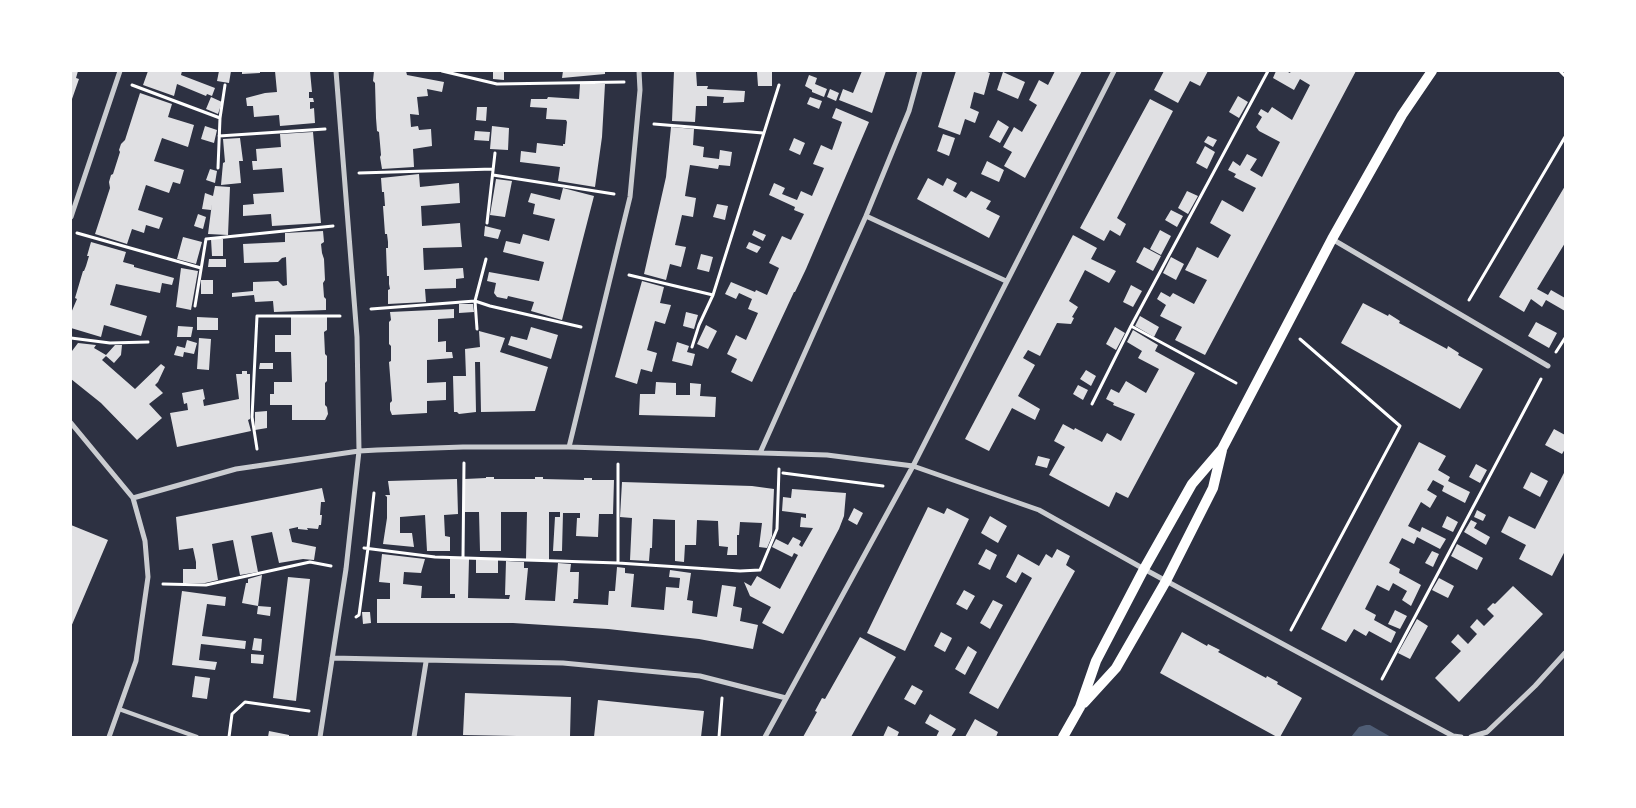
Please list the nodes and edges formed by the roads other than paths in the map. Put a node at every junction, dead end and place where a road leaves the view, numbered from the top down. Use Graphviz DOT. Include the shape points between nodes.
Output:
graph roads {
  1 [pos="120,71"];
  2 [pos="336,71"];
  3 [pos="639,71"];
  4 [pos="920,71"];
  5 [pos="1114,71"];
  6 [pos="1432,71"];
  7 [pos="866,216"];
  8 [pos="71,217"];
  9 [pos="1332,239"];
  10 [pos="1006,281"];
  11 [pos="1548,366"];
  12 [pos="71,423"];
  13 [pos="569,447"];
  14 [pos="1222,449"];
  15 [pos="359,451"];
  16 [pos="760,453"];
  17 [pos="913,466"];
  18 [pos="133,498"];
  19 [pos="1144,569"];
  20 [pos="1166,581"];
  21 [pos="1565,653"];
  22 [pos="332,658"];
  23 [pos="426,662"];
  24 [pos="786,698"];
  25 [pos="1080,707"];
  26 [pos="119,709"];
  27 [pos="1488,735"];
  28 [pos="109,737"];
  29 [pos="197,737"];
  30 [pos="320,737"];
  31 [pos="414,737"];
  32 [pos="765,737"];
  33 [pos="1064,737"];
  34 [pos="1461,737"];
  35 [pos="1472,737"];
  1 -- 8 [label="street"];
  2 -- 15 [label="street" via="355,313"];
  3 -- 13 [label="street" via="630,197"];
  4 -- 7 [label="street" via="909,110"];
  5 -- 10 [label="street"];
  6 -- 9 [label="main road" via="1402,115"];
  7 -- 10 [label="street"];
  7 -- 16 [label="street"];
  9 -- 11 [label="street"];
  9 -- 14 [label="main road"];
  10 -- 17 [label="street"];
  12 -- 18 [label="street"];
  13 -- 15 [label="street"];
  13 -- 16 [label="street"];
  14 -- 19 [label="main road" via="1192,484"];
  14 -- 20 [label="main road" via="1213,488"];
  15 -- 18 [label="street" via="236,469"];
  15 -- 22 [label="street"];
  16 -- 17 [label="street" via="827,455"];
  17 -- 19 [label="street" via="1039,510"];
  17 -- 24 [label="street"];
  18 -- 26 [label="street" via="145,540 148,577 136,661"];
  19 -- 20 [label="street"];
  19 -- 25 [label="main road" via="1096,660"];
  20 -- 25 [label="main road" via="1116,668"];
  20 -- 34 [label="street" via="1453,736"];
  21 -- 27 [label="street"];
  22 -- 23 [label="street"];
  22 -- 30 [label="street"];
  23 -- 24 [label="street" via="562,664 700,676"];
  23 -- 31 [label="street"];
  24 -- 32 [label="street"];
  25 -- 33 [label="main road"];
  26 -- 28 [label="street"];
  26 -- 29 [label="lane"];
  27 -- 35 [label="street"];
}
